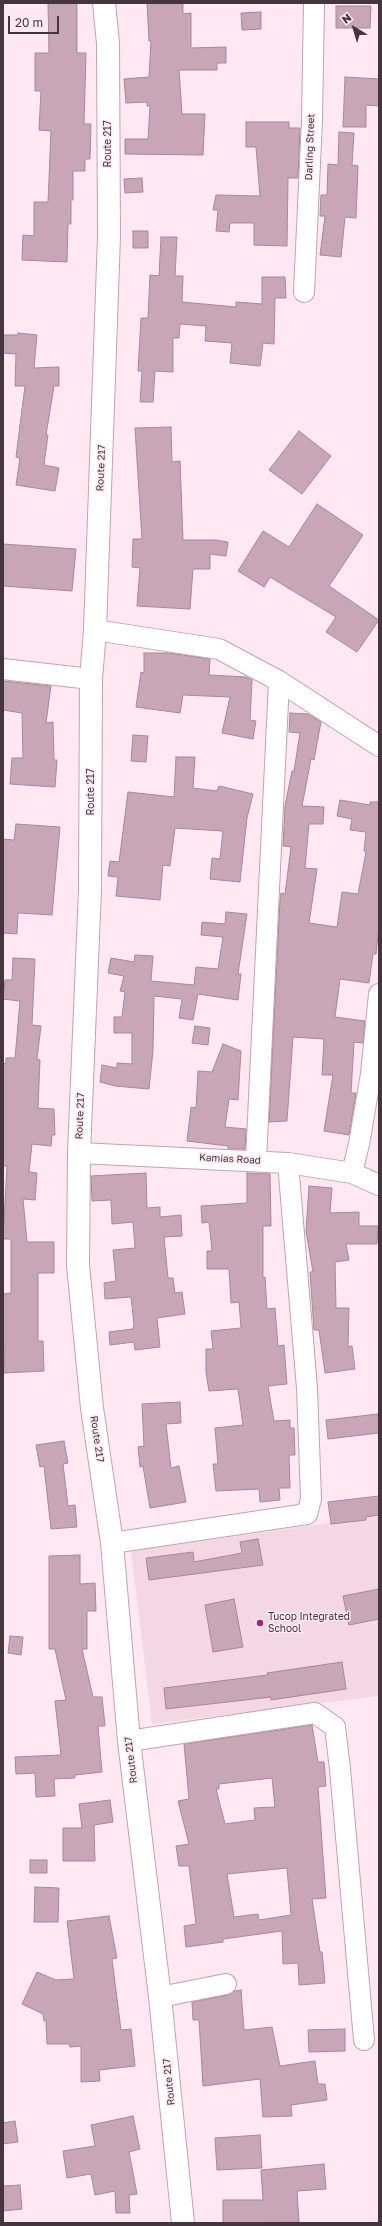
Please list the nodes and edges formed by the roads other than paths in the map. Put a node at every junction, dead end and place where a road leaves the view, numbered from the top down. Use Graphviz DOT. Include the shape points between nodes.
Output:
graph roads {
  1 [pos="104,3"];
  2 [pos="314,3"];
  3 [pos="304,292"];
  4 [pos="95,630"];
  5 [pos="3,669"];
  6 [pos="91,679"];
  7 [pos="279,681"];
  8 [pos="379,746"];
  9 [pos="379,994"];
  10 [pos="79,1153"];
  11 [pos="256,1160"];
  12 [pos="288,1163"];
  13 [pos="352,1173"];
  14 [pos="379,1185"];
  15 [pos="112,1543"];
  16 [pos="129,1741"];
  17 [pos="226,1984"];
  18 [pos="160,1997"];
  19 [pos="364,2040"];
  20 [pos="183,2223"];
  1 -- 4 [label="main road, Route 217" via="108,44 109,236"];
  2 -- 3 [label="street, Darling Street" via="312,120"];
  4 -- 6 [label="main road, Route 217"];
  4 -- 7 [label="street" via="219,649"];
  5 -- 6 [label="street"];
  6 -- 10 [label="main road, Route 217" via="90,889"];
  7 -- 8 [label="street"];
  7 -- 11 [label="street"];
  9 -- 13 [label="street" via="371,1074"];
  10 -- 11 [label="street, Kamias Road"];
  10 -- 15 [label="main road, Route 217" via="78,1266 92,1408"];
  11 -- 12 [label="street, Kamias Road"];
  12 -- 13 [label="street, Kamias Road"];
  12 -- 15 [label="street" via="307,1388 311,1499 307,1514"];
  13 -- 14 [label="street, Kamias Road"];
  15 -- 16 [label="main road, Route 217"];
  16 -- 18 [label="main road, Route 217"];
  16 -- 19 [label="street" via="315,1713 334,1727"];
  17 -- 18 [label="street"];
  18 -- 20 [label="main road, Route 217"];
}
